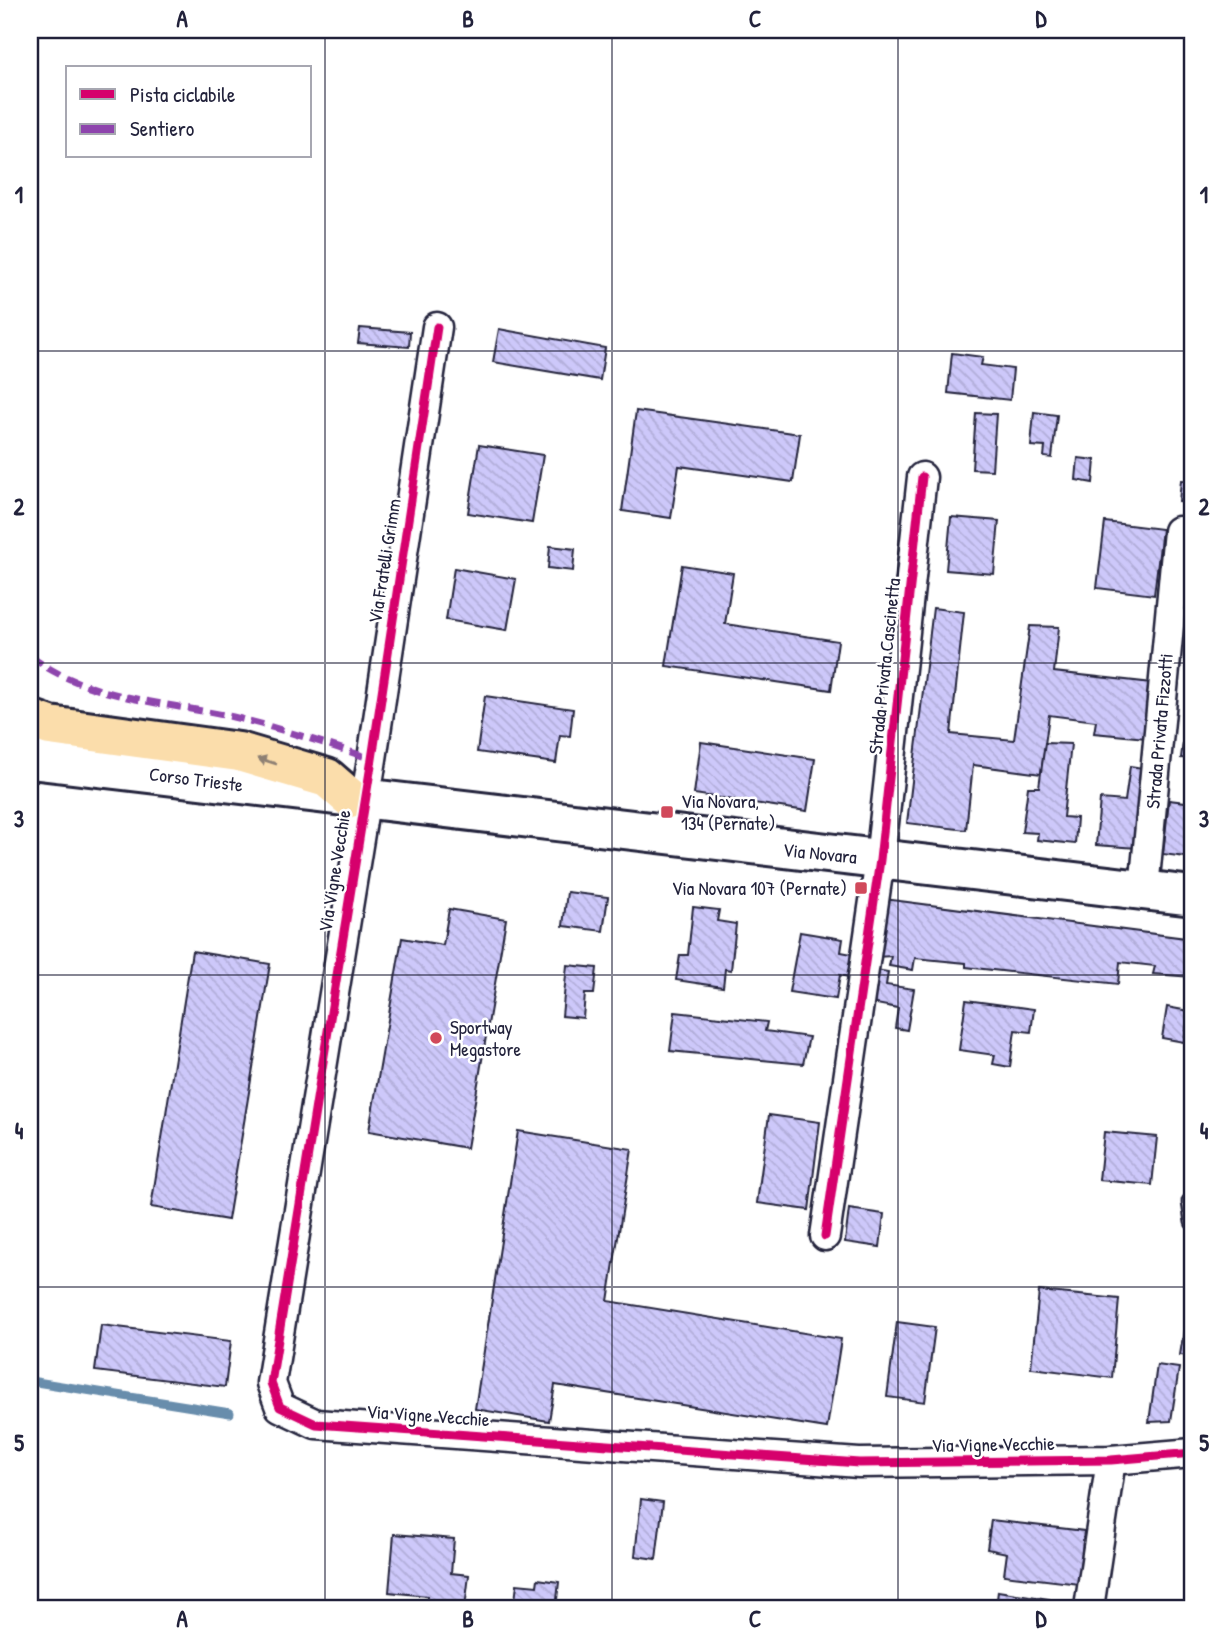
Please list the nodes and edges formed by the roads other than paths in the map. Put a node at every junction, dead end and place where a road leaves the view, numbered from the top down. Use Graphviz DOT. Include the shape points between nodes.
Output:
graph roads {
  1 [pos="437,327"];
  2 [pos="922,477"];
  3 [pos="1178,531"];
  4 [pos="30,719"];
  5 [pos="30,759"];
  6 [pos="356,799"];
  7 [pos="880,860"];
  8 [pos="1144,889"];
  9 [pos="1193,895"];
  10 [pos="1193,1200"];
  11 [pos="1193,1222"];
  12 [pos="825,1236"];
  13 [pos="1193,1453"];
  14 [pos="1111,1460"];
  15 [pos="1088,1608"];
  1 -- 6 [label="street, Via Fratelli Grimm" via="372,759"];
  2 -- 7 [label="street, Strada Privata Cascinetta"];
  3 -- 8 [label="street, Strada Privata Fizzotti"];
  6 -- 4 [label="highway, one-way" via="327,778 239,752 50,726"];
  5 -- 6 [label="main road, Corso Trieste"];
  6 -- 7 [label="main road, Via Novara"];
  6 -- 14 [label="street, Via Vigne Vecchie" via="271,1383 280,1407 316,1424 845,1462"];
  7 -- 8 [label="main road, Via Novara"];
  7 -- 12 [label="street, Strada Privata Cascinetta"];
  8 -- 9 [label="main road, Via Novara"];
  10 -- 11 [label="lane"];
  13 -- 14 [label="street, Via Vigne Vecchie"];
  14 -- 15 [label="street"];
}
